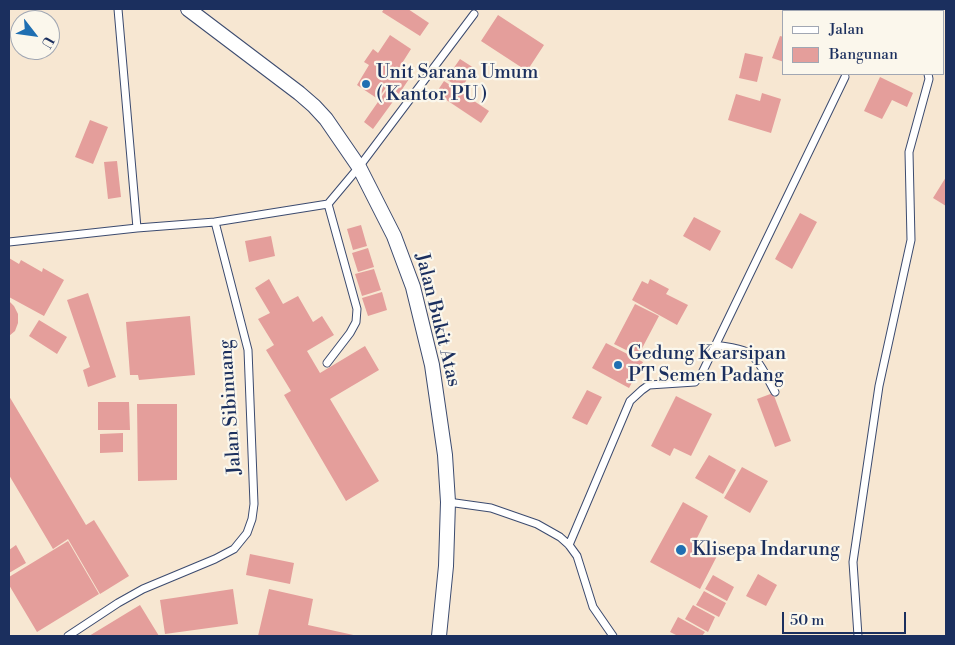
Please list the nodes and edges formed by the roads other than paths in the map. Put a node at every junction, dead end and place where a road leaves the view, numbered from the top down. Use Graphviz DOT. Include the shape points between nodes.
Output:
graph roads {
  1 [pos="118,9"];
  2 [pos="188,9"];
  3 [pos="474,14"];
  4 [pos="928,75"];
  5 [pos="845,77"];
  6 [pos="359,167"];
  7 [pos="328,204"];
  8 [pos="215,222"];
  9 [pos="137,228"];
  10 [pos="9,242"];
  11 [pos="716,345"];
  12 [pos="327,363"];
  13 [pos="775,392"];
  14 [pos="448,502"];
  15 [pos="568,545"];
  16 [pos="68,636"];
  17 [pos="439,636"];
  18 [pos="613,636"];
  19 [pos="858,636"];
  1 -- 9 [label="lane"];
  2 -- 6 [label="street, Jalan Bukit Atas" via="314,106"];
  3 -- 6 [label="lane"];
  4 -- 19 [label="lane" via="909,152 911,240 879,386 853,562"];
  5 -- 11 [label="lane"];
  6 -- 7 [label="lane"];
  6 -- 14 [label="street, Jalan Bukit Atas" via="394,236 413,286 432,366 445,455"];
  7 -- 8 [label="lane"];
  7 -- 12 [label="lane" via="357,309 356,322 350,333"];
  8 -- 9 [label="lane"];
  8 -- 16 [label="lane, Jalan Sibinuang" via="248,350 252,519 247,533 234,549 143,589"];
  9 -- 10 [label="lane"];
  11 -- 13 [label="lane" via="749,353"];
  11 -- 15 [label="lane" via="695,382 649,385 630,401"];
  14 -- 15 [label="lane" via="491,508 537,524"];
  14 -- 17 [label="street, Jalan Bukit Atas"];
  15 -- 18 [label="lane" via="576,556 593,607"];
}
